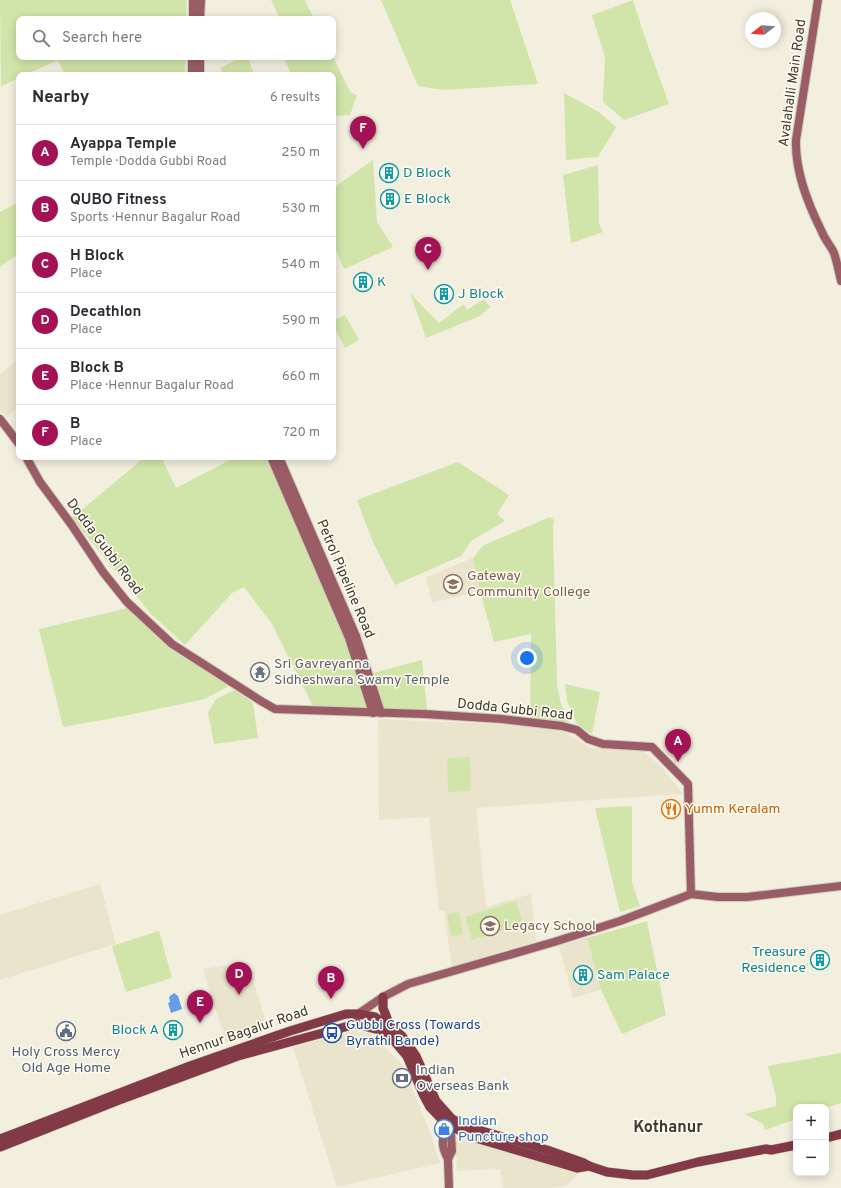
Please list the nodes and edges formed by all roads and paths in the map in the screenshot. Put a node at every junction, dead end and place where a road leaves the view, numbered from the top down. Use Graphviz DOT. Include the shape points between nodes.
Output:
graph roads {
  1 [pos="193,0"];
  2 [pos="201,0"];
  3 [pos="818,0"];
  4 [pos="193,16"];
  5 [pos="200,16"];
  6 [pos="192,60"];
  7 [pos="200,60"];
  8 [pos="192,72"];
  9 [pos="200,72"];
  10 [pos="841,281"];
  11 [pos="0,418"];
  12 [pos="16,440"];
  13 [pos="28,460"];
  14 [pos="272,460"];
  15 [pos="280,460"];
  16 [pos="298,511"];
  17 [pos="377,713"];
  18 [pos="841,886"];
  19 [pos="691,894"];
  20 [pos="383,997"];
  21 [pos="357,1019"];
  22 [pos="390,1026"];
  23 [pos="449,1125"];
  24 [pos="841,1128"];
  25 [pos="829,1131"];
  26 [pos="841,1134"];
  27 [pos="829,1137"];
  28 [pos="0,1138"];
  29 [pos="793,1141"];
  30 [pos="793,1146"];
  31 [pos="0,1147"];
  32 [pos="766,1149"];
  33 [pos="449,1188"];
  1 -- 4 [label="street"];
  2 -- 5 [label="street"];
  3 -- 10 [label="street, Avalahalli Main Road" via="796,152 806,196 834,252"];
  6 -- 8 [label="street"];
  7 -- 9 [label="street"];
  11 -- 12 [label="street"];
  13 -- 17 [label="street, Dodda Gubbi Road" via="40,482 103,572 127,602 172,644 275,709"];
  14 -- 16 [label="street, Petrol Pipeline Road"];
  15 -- 16 [label="street, Petrol Pipeline Road"];
  16 -- 17 [label="street, Petrol Pipeline Road" via="356,636"];
  17 -- 19 [label="street, Dodda Gubbi Road" via="424,714 562,726 577,730 592,741 603,744 652,747 688,784"];
  18 -- 19 [label="street" via="747,896 718,897"];
  19 -- 20 [label="street" via="620,921 554,942 408,984"];
  20 -- 21 [label="street"];
  20 -- 22 [label="main road" via="383,1008"];
  21 -- 22 [label="main road, Hennur Bagalur Road" via="375,1017"];
  21 -- 23 [label="main road, Hennur Bagalur Road" via="383,1031 396,1043 407,1056 430,1107"];
  21 -- 28 [label="main road, Hennur Bagalur Road" via="346,1014 290,1031"];
  21 -- 31 [label="main road, Hennur Bagalur Road" via="238,1056"];
  22 -- 23 [label="main road, Hennur Bagalur Road" via="406,1040 416,1056"];
  23 -- 32 [label="main road, Hennur Bagalur Road" via="479,1139 577,1168 589,1166 623,1175 647,1175 692,1163"];
  23 -- 33 [label="street" via="443,1135 444,1150 448,1159"];
  24 -- 25 [label="main road"];
  26 -- 27 [label="main road"];
  29 -- 32 [label="main road, Hennur Bagalur Road"];
  30 -- 32 [label="main road, Hennur Bagalur Road"];
}
